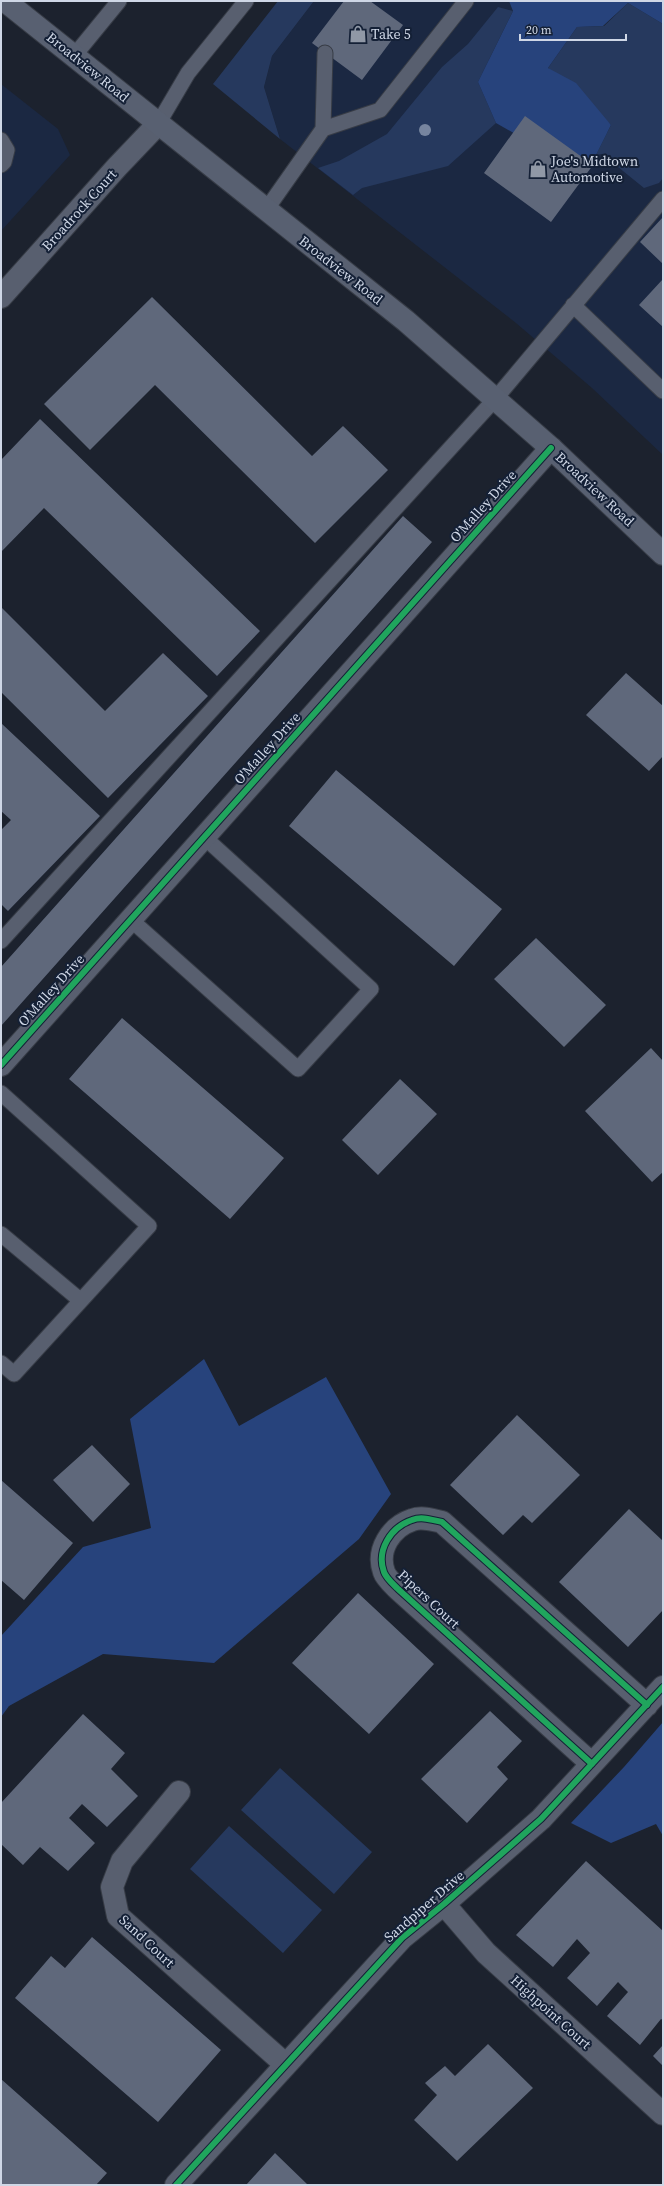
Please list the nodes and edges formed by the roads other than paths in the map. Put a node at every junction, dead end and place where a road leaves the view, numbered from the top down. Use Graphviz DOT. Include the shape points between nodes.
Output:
graph roads {
  1 [pos="119,1"];
  2 [pos="246,1"];
  3 [pos="466,1"];
  4 [pos="6,8"];
  5 [pos="325,53"];
  6 [pos="74,56"];
  7 [pos="158,124"];
  8 [pos="323,129"];
  9 [pos="1,140"];
  10 [pos="1,165"];
  11 [pos="663,199"];
  12 [pos="266,210"];
  13 [pos="1,297"];
  14 [pos="573,305"];
  15 [pos="663,391"];
  16 [pos="496,398"];
  17 [pos="551,448"];
  18 [pos="663,554"];
  19 [pos="204,837"];
  20 [pos="130,919"];
  21 [pos="1,941"];
  22 [pos="1,1065"];
  23 [pos="1,1093"];
  24 [pos="1,1234"];
  25 [pos="80,1300"];
  26 [pos="1,1363"];
  27 [pos="663,1687"];
  28 [pos="647,1705"];
  29 [pos="592,1764"];
  30 [pos="179,1792"];
  31 [pos="444,1904"];
  32 [pos="285,2064"];
  33 [pos="663,2114"];
  34 [pos="176,2185"];
  1 -- 6 [label="lane"];
  2 -- 7 [label="lane" via="188,73"];
  3 -- 8 [label="lane" via="380,110"];
  4 -- 6 [label="main road, Broadview Road"];
  5 -- 8 [label="lane"];
  6 -- 7 [label="main road, Broadview Road"];
  7 -- 12 [label="main road, Broadview Road"];
  7 -- 13 [label="street, Broadrock Court"];
  8 -- 12 [label="lane"];
  9 -- 10 [label="lane" via="7,150"];
  11 -- 14 [label="lane"];
  12 -- 16 [label="main road, Broadview Road" via="406,321"];
  14 -- 15 [label="lane"];
  14 -- 16 [label="lane"];
  16 -- 17 [label="main road, Broadview Road"];
  16 -- 21 [label="lane"];
  17 -- 18 [label="main road, Broadview Road"];
  17 -- 19 [label="street, O'Malley Drive"];
  19 -- 20 [label="street, O'Malley Drive"];
  19 -- 20 [label="lane" via="371,989 298,1068"];
  20 -- 22 [label="street, O'Malley Drive"];
  23 -- 25 [label="lane" via="149,1226"];
  24 -- 25 [label="lane"];
  25 -- 26 [label="lane" via="14,1374"];
  27 -- 28 [label="street, Sandpiper Drive"];
  28 -- 29 [label="street, Sandpiper Drive"];
  28 -- 29 [label="street, Pipers Court" via="442,1522 426,1518 412,1520 398,1528 386,1541 381,1558 384,1573 398,1589"];
  29 -- 31 [label="street, Sandpiper Drive" via="541,1819"];
  30 -- 32 [label="street, Sand Court" via="122,1861 112,1887 118,1916"];
  31 -- 32 [label="street, Sandpiper Drive" via="402,1938"];
  31 -- 33 [label="street, Highpoint Court" via="486,1953"];
  32 -- 34 [label="street, Sandpiper Drive"];
}
